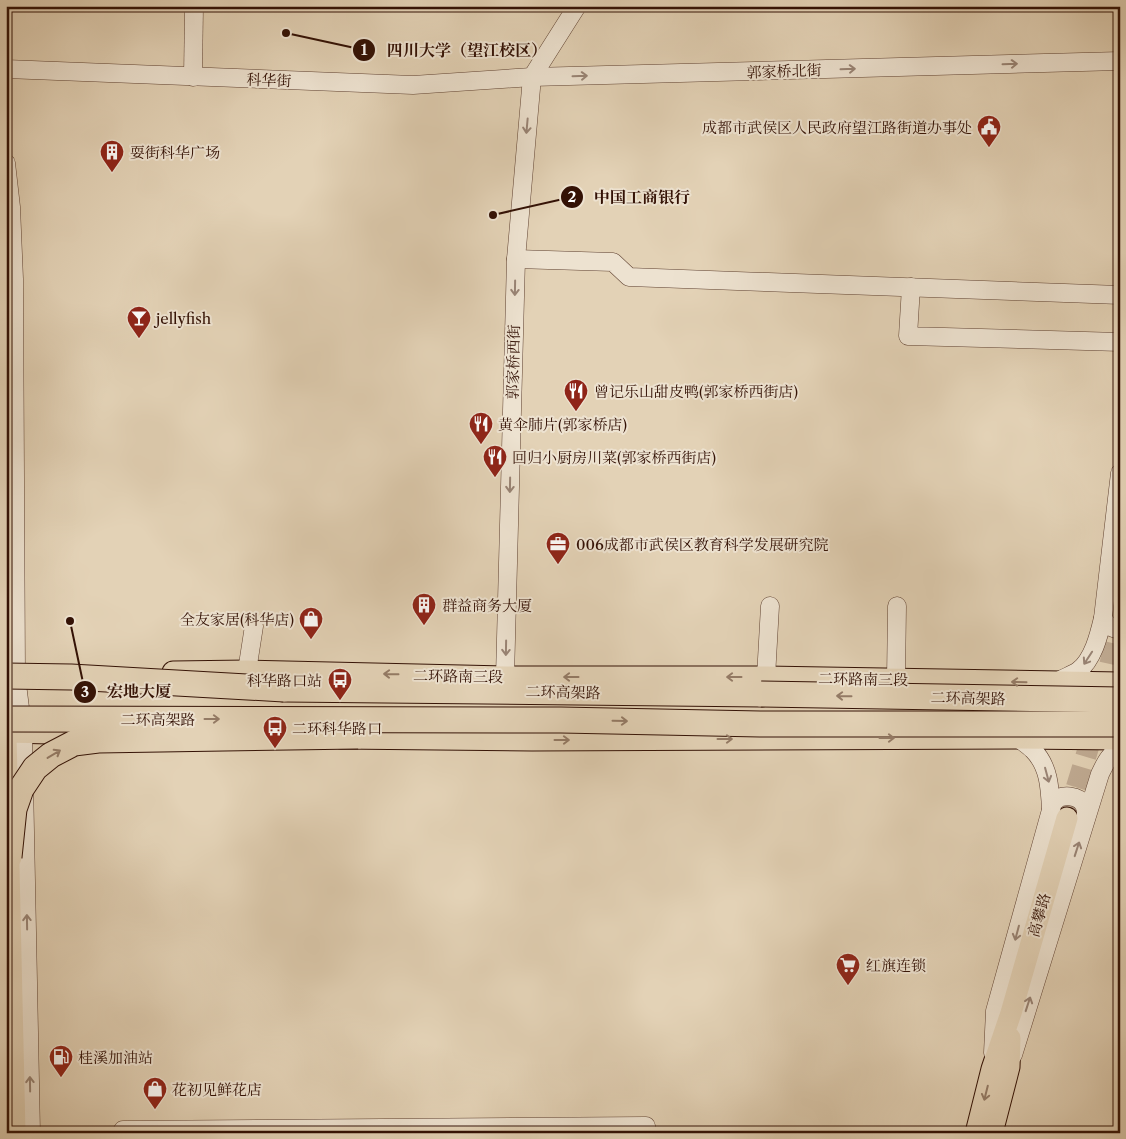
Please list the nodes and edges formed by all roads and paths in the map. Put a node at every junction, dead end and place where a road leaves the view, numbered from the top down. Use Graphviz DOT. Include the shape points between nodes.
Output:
graph roads {
  1 [pos="194,6"];
  2 [pos="577,6"];
  3 [pos="1120,62"];
  4 [pos="6,69"];
  5 [pos="193,77"];
  6 [pos="532,78"];
  7 [pos="6,163"];
  8 [pos="516,258"];
  9 [pos="911,287"];
  10 [pos="1120,295"];
  11 [pos="1120,342"];
  12 [pos="1120,473"];
  13 [pos="770,606"];
  14 [pos="897,606"];
  15 [pos="1103,618"];
  16 [pos="254,626"];
  17 [pos="1120,630"];
  18 [pos="246,671"];
  19 [pos="505,677"];
  20 [pos="766,677"];
  21 [pos="9,678"];
  22 [pos="896,680"];
  23 [pos="1055,682"];
  24 [pos="1120,683"];
  25 [pos="1120,700"];
  26 [pos="561,720"];
  27 [pos="1120,724"];
  28 [pos="10,729"];
  29 [pos="1018,738"];
  30 [pos="1120,739"];
  31 [pos="1120,749"];
  32 [pos="1068,815"];
  33 [pos="9,857"];
  34 [pos="1001,1068"];
  35 [pos="408,1130"];
  36 [pos="15,1133"];
  37 [pos="31,1133"];
  38 [pos="121,1133"];
  39 [pos="647,1133"];
  40 [pos="976,1133"];
  41 [pos="992,1133"];
  1 -- 5 [label="street"];
  2 -- 6 [label="street"];
  6 -- 3 [label="street, 郭家桥北街, one-way"];
  4 -- 5 [label="street, 科华街"];
  5 -- 6 [label="street, 科华街" via="412,86"];
  6 -- 8 [label="street, 郭家桥西街, one-way"];
  7 -- 21 [label="street" via="14,279"];
  8 -- 9 [label="street" via="614,262 629,278"];
  8 -- 19 [label="street, 郭家桥西街, one-way"];
  9 -- 10 [label="street"];
  9 -- 11 [label="street" via="908,336"];
  12 -- 15 [label="street"];
  13 -- 20 [label="street"];
  14 -- 22 [label="street"];
  15 -- 17 [label="street" via="1106,625"];
  15 -- 23 [label="street, one-way" via="1098,640 1089,658 1079,670"];
  16 -- 18 [label="street"];
  19 -- 18 [label="main road, 二环路南三段, one-way"];
  18 -- 21 [label="main road, 二环路南三段"];
  20 -- 19 [label="main road, 二环路南三段, one-way"];
  20 -- 22 [label="main road, 二环路南三段"];
  25 -- 21 [label="highway, 二环高架路, one-way, bridge" via="284,689"];
  21 -- 28 [label="street"];
  23 -- 22 [label="main road, 二环路南三段, one-way"];
  23 -- 24 [label="main road, 二环路南三段"];
  26 -- 27 [label="highway, 二环高架路, one-way, bridge" via="760,724"];
  28 -- 26 [label="highway, 二环高架路, one-way, bridge"];
  33 -- 26 [label="highway, one-way, bridge" via="14,809 21,789 35,768 74,743 98,740 509,734"];
  28 -- 29 [label="main road, one-way" via="299,740"];
  28 -- 33 [label="main road, bridge"];
  37 -- 28 [label="street, one-way"];
  29 -- 30 [label="main road"];
  29 -- 32 [label="street, one-way" via="1034,750 1044,764 1050,787"];
  31 -- 32 [label="street" via="1113,752"];
  32 -- 34 [label="main road, 高攀路" via="1011,1013"];
  34 -- 32 [label="street, one-way" via="1023,1017"];
  32 -- 34 [label="street, one-way" via="995,1012"];
  33 -- 36 [label="main road"];
  34 -- 40 [label="main road, 高攀路, one-way"];
  34 -- 41 [label="main road, 高攀路"];
  35 -- 38 [label="street" via="123,1130"];
  35 -- 39 [label="street" via="646,1126"];
}
